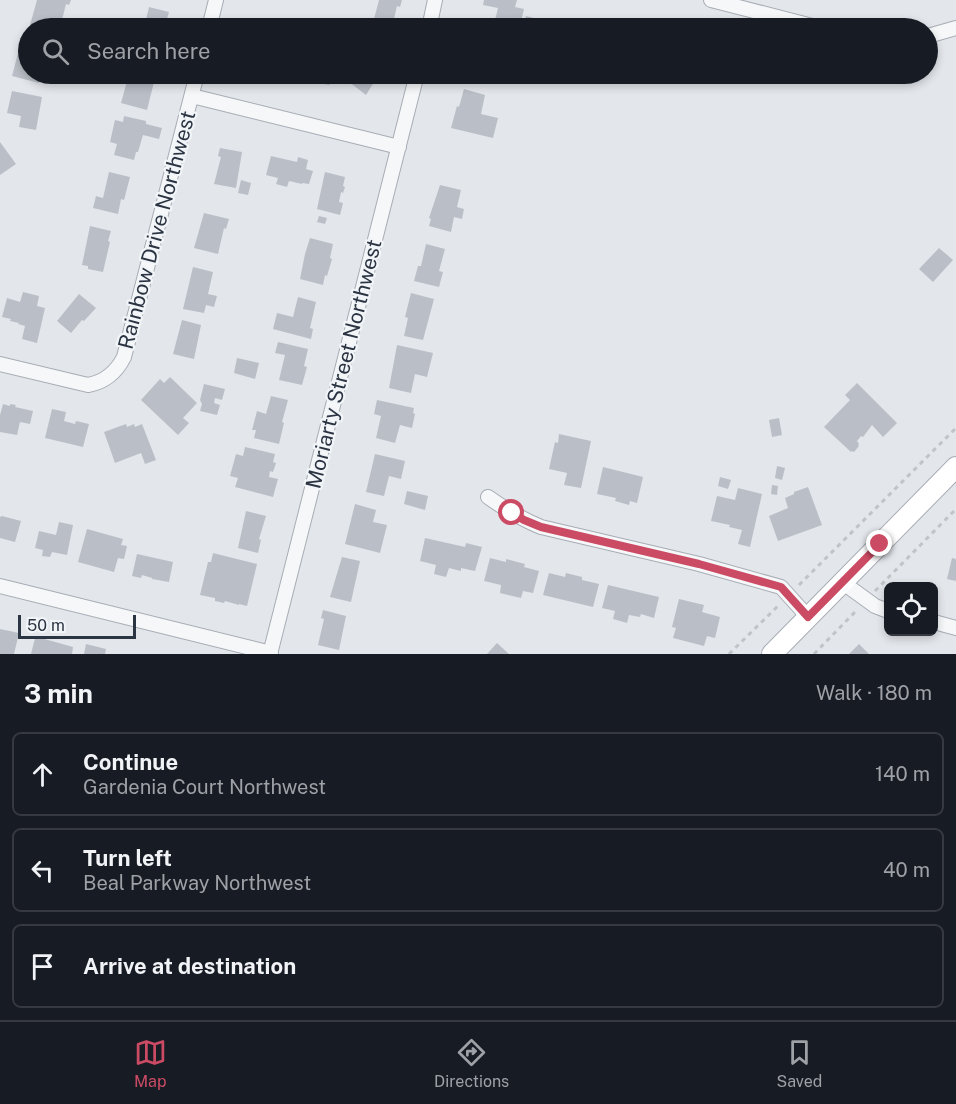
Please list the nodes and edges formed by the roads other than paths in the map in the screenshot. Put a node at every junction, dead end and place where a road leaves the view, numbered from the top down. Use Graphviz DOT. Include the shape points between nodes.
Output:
graph roads {
  1 [pos="216,0"];
  2 [pos="435,0"];
  3 [pos="711,0"];
  4 [pos="212,18"];
  5 [pos="431,18"];
  6 [pos="781,18"];
  7 [pos="956,28"];
  8 [pos="938,33"];
  9 [pos="195,84"];
  10 [pos="415,84"];
  11 [pos="192,96"];
  12 [pos="399,147"];
  13 [pos="0,364"];
  14 [pos="954,473"];
  15 [pos="488,497"];
  16 [pos="842,582"];
  17 [pos="0,586"];
  18 [pos="884,609"];
  19 [pos="808,617"];
  20 [pos="938,623"];
  21 [pos="956,628"];
  22 [pos="271,653"];
  23 [pos="772,654"];
  1 -- 4 [label="street"];
  2 -- 5 [label="street"];
  3 -- 6 [label="street"];
  7 -- 8 [label="street"];
  9 -- 11 [label="street, Rainbow Drive Northwest"];
  10 -- 12 [label="street, Moriarty Street Northwest"];
  11 -- 12 [label="street"];
  11 -- 13 [label="street, Rainbow Drive Northwest" via="120,366 112,375 88,385"];
  12 -- 22 [label="street, Moriarty Street Northwest"];
  14 -- 16 [label="main road"];
  15 -- 19 [label="street" via="541,527 781,587"];
  16 -- 18 [label="street"];
  16 -- 19 [label="main road"];
  17 -- 22 [label="street"];
  19 -- 23 [label="main road"];
  20 -- 21 [label="street"];
}
